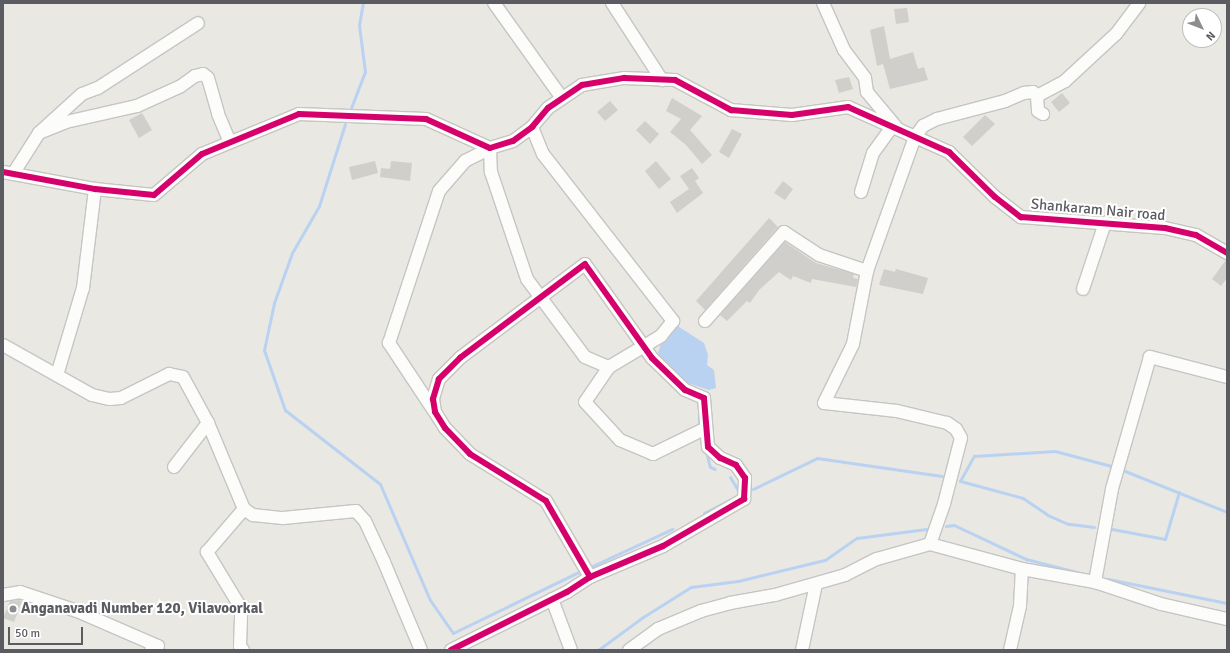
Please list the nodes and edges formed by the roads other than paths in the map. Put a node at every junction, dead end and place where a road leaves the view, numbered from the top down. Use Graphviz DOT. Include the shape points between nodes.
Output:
graph roads {
  1 [pos="494,3"];
  2 [pos="612,3"];
  3 [pos="823,3"];
  4 [pos="1139,3"];
  5 [pos="198,23"];
  6 [pos="662,80"];
  7 [pos="1037,96"];
  8 [pos="562,98"];
  9 [pos="1043,114"];
  10 [pos="532,127"];
  11 [pos="895,128"];
  12 [pos="39,133"];
  13 [pos="915,137"];
  14 [pos="230,142"];
  15 [pos="490,148"];
  16 [pos="8,173"];
  17 [pos="94,189"];
  18 [pos="861,192"];
  19 [pos="1105,223"];
  20 [pos="1227,253"];
  21 [pos="867,271"];
  22 [pos="1083,289"];
  23 [pos="541,300"];
  24 [pos="705,321"];
  25 [pos="3,345"];
  26 [pos="645,347"];
  27 [pos="609,366"];
  28 [pos="57,375"];
  29 [pos="1227,377"];
  30 [pos="435,412"];
  31 [pos="208,423"];
  32 [pos="706,428"];
  33 [pos="174,467"];
  34 [pos="244,508"];
  35 [pos="930,544"];
  36 [pos="1022,569"];
  37 [pos="587,572"];
  38 [pos="1095,582"];
  39 [pos="816,584"];
  40 [pos="3,595"];
  41 [pos="552,599"];
  42 [pos="1227,619"];
  43 [pos="151,650"];
  44 [pos="243,650"];
  45 [pos="420,650"];
  46 [pos="451,650"];
  47 [pos="571,650"];
  48 [pos="629,650"];
  49 [pos="802,650"];
  50 [pos="1010,650"];
  1 -- 8 [label="street"];
  2 -- 6 [label="street"];
  3 -- 11 [label="street" via="844,50 865,78 867,92"];
  4 -- 7 [label="street" via="1116,34 1066,82"];
  5 -- 12 [label="street" via="98,88 82,94"];
  6 -- 8 [label="street, Shankaram Nair road" via="624,78 582,85"];
  6 -- 11 [label="street, Shankaram Nair road" via="675,80 731,110 792,115 848,107"];
  7 -- 9 [label="street" via="1038,111"];
  7 -- 13 [label="street" via="1033,92 1024,93 1005,101 937,119 923,126"];
  8 -- 10 [label="street, Shankaram Nair road" via="548,108"];
  10 -- 15 [label="street, Shankaram Nair road" via="513,141"];
  10 -- 26 [label="street" via="543,154 673,321 661,336"];
  11 -- 13 [label="street, Shankaram Nair road"];
  11 -- 18 [label="street" via="873,153"];
  12 -- 14 [label="street" via="66,122 137,106 203,74 208,78 218,114"];
  12 -- 16 [label="street"];
  13 -- 19 [label="street, Shankaram Nair road" via="948,152 995,196 1021,216"];
  13 -- 21 [label="street"];
  14 -- 15 [label="street" via="299,114 426,119"];
  14 -- 17 [label="street" via="202,154 154,195"];
  15 -- 23 [label="street" via="491,172 527,280"];
  15 -- 30 [label="street, Shankaram Nair road" via="465,161 439,191 389,343"];
  16 -- 17 [label="street"];
  17 -- 28 [label="street" via="83,288"];
  19 -- 20 [label="street, Shankaram Nair road" via="1165,228 1196,235"];
  19 -- 22 [label="street"];
  21 -- 24 [label="street" via="819,255 784,232 774,240"];
  21 -- 35 [label="street" via="853,344 824,403 897,411 947,423 956,429 961,438 960,444"];
  23 -- 26 [label="street" via="585,264"];
  23 -- 27 [label="street" via="585,357"];
  23 -- 30 [label="street" via="460,358 439,379 433,399"];
  25 -- 28 [label="street"];
  26 -- 27 [label="street"];
  26 -- 32 [label="street" via="685,390 704,398"];
  27 -- 32 [label="street" via="586,402 620,440 653,454"];
  28 -- 31 [label="street" via="92,395 110,399 121,398 169,374 183,377"];
  29 -- 38 [label="street" via="1150,357 1117,475"];
  30 -- 37 [label="street" via="445,428 470,454 546,501"];
  31 -- 33 [label="street"];
  31 -- 34 [label="street"];
  32 -- 37 [label="street" via="708,447 720,458 736,465 745,478 744,499 663,546"];
  34 -- 44 [label="street" via="207,552 241,608 240,646"];
  34 -- 45 [label="street" via="253,515 283,518 356,512 365,521"];
  35 -- 36 [label="street"];
  35 -- 39 [label="street" via="877,559 845,575"];
  36 -- 38 [label="street"];
  36 -- 50 [label="street" via="1020,606"];
  37 -- 41 [label="street"];
  38 -- 42 [label="street" via="1161,604"];
  39 -- 48 [label="street" via="701,611 658,629"];
  39 -- 49 [label="street"];
  40 -- 43 [label="street" via="20,592 77,611 158,646"];
  41 -- 46 [label="street"];
  41 -- 47 [label="street"];
}
